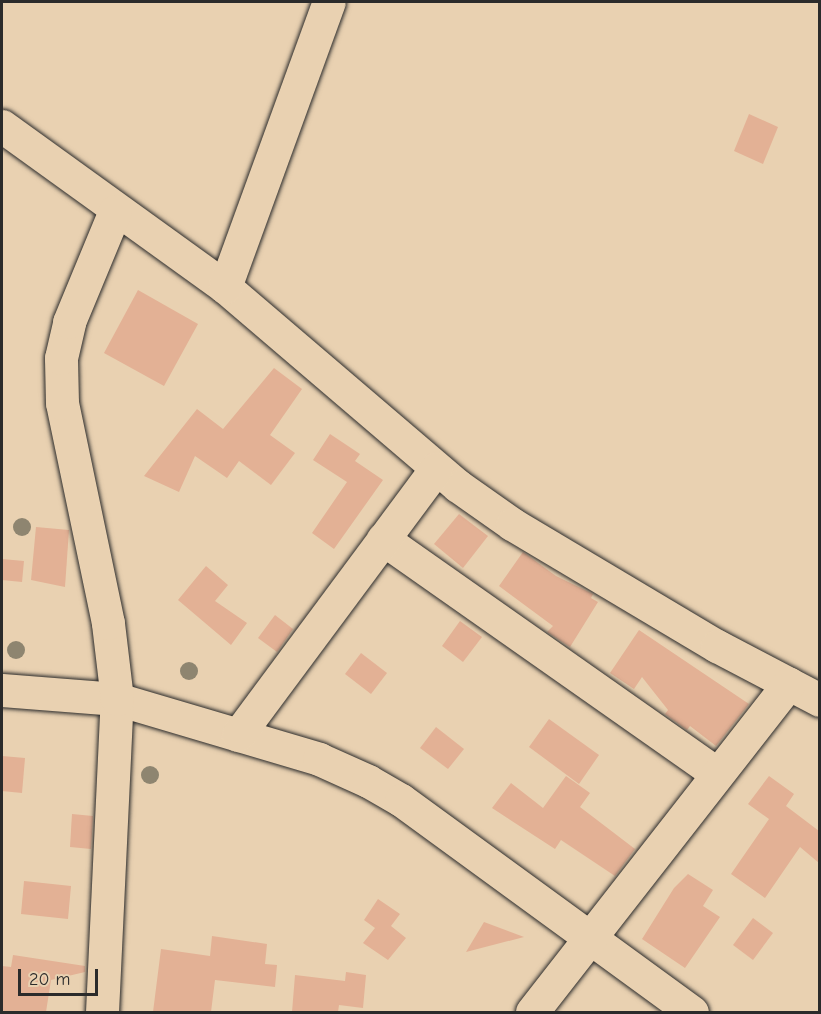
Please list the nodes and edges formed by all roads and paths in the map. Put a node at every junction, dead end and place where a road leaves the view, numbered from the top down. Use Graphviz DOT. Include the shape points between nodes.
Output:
graph roads {
  1 [pos="329,2"];
  2 [pos="2,126"];
  3 [pos="115,210"];
  4 [pos="225,286"];
  5 [pos="436,468"];
  6 [pos="383,539"];
  7 [pos="789,683"];
  8 [pos="2,690"];
  9 [pos="117,699"];
  10 [pos="819,700"];
  11 [pos="237,735"];
  12 [pos="717,774"];
  13 [pos="588,937"];
  14 [pos="102,1012"];
  15 [pos="532,1012"];
  16 [pos="692,1012"];
  1 -- 4 [label="street"];
  2 -- 3 [label="street"];
  3 -- 4 [label="street"];
  3 -- 9 [label="street" via="69,321 61,358 62,403 108,623"];
  4 -- 5 [label="street"];
  5 -- 6 [label="street"];
  5 -- 7 [label="street" via="512,524 717,646"];
  6 -- 11 [label="street"];
  6 -- 12 [label="street"];
  7 -- 10 [label="street"];
  7 -- 12 [label="street"];
  8 -- 9 [label="street"];
  9 -- 11 [label="street"];
  9 -- 14 [label="street"];
  11 -- 13 [label="street" via="319,759 368,781 401,800"];
  12 -- 13 [label="street"];
  13 -- 15 [label="street"];
  13 -- 16 [label="street"];
}
